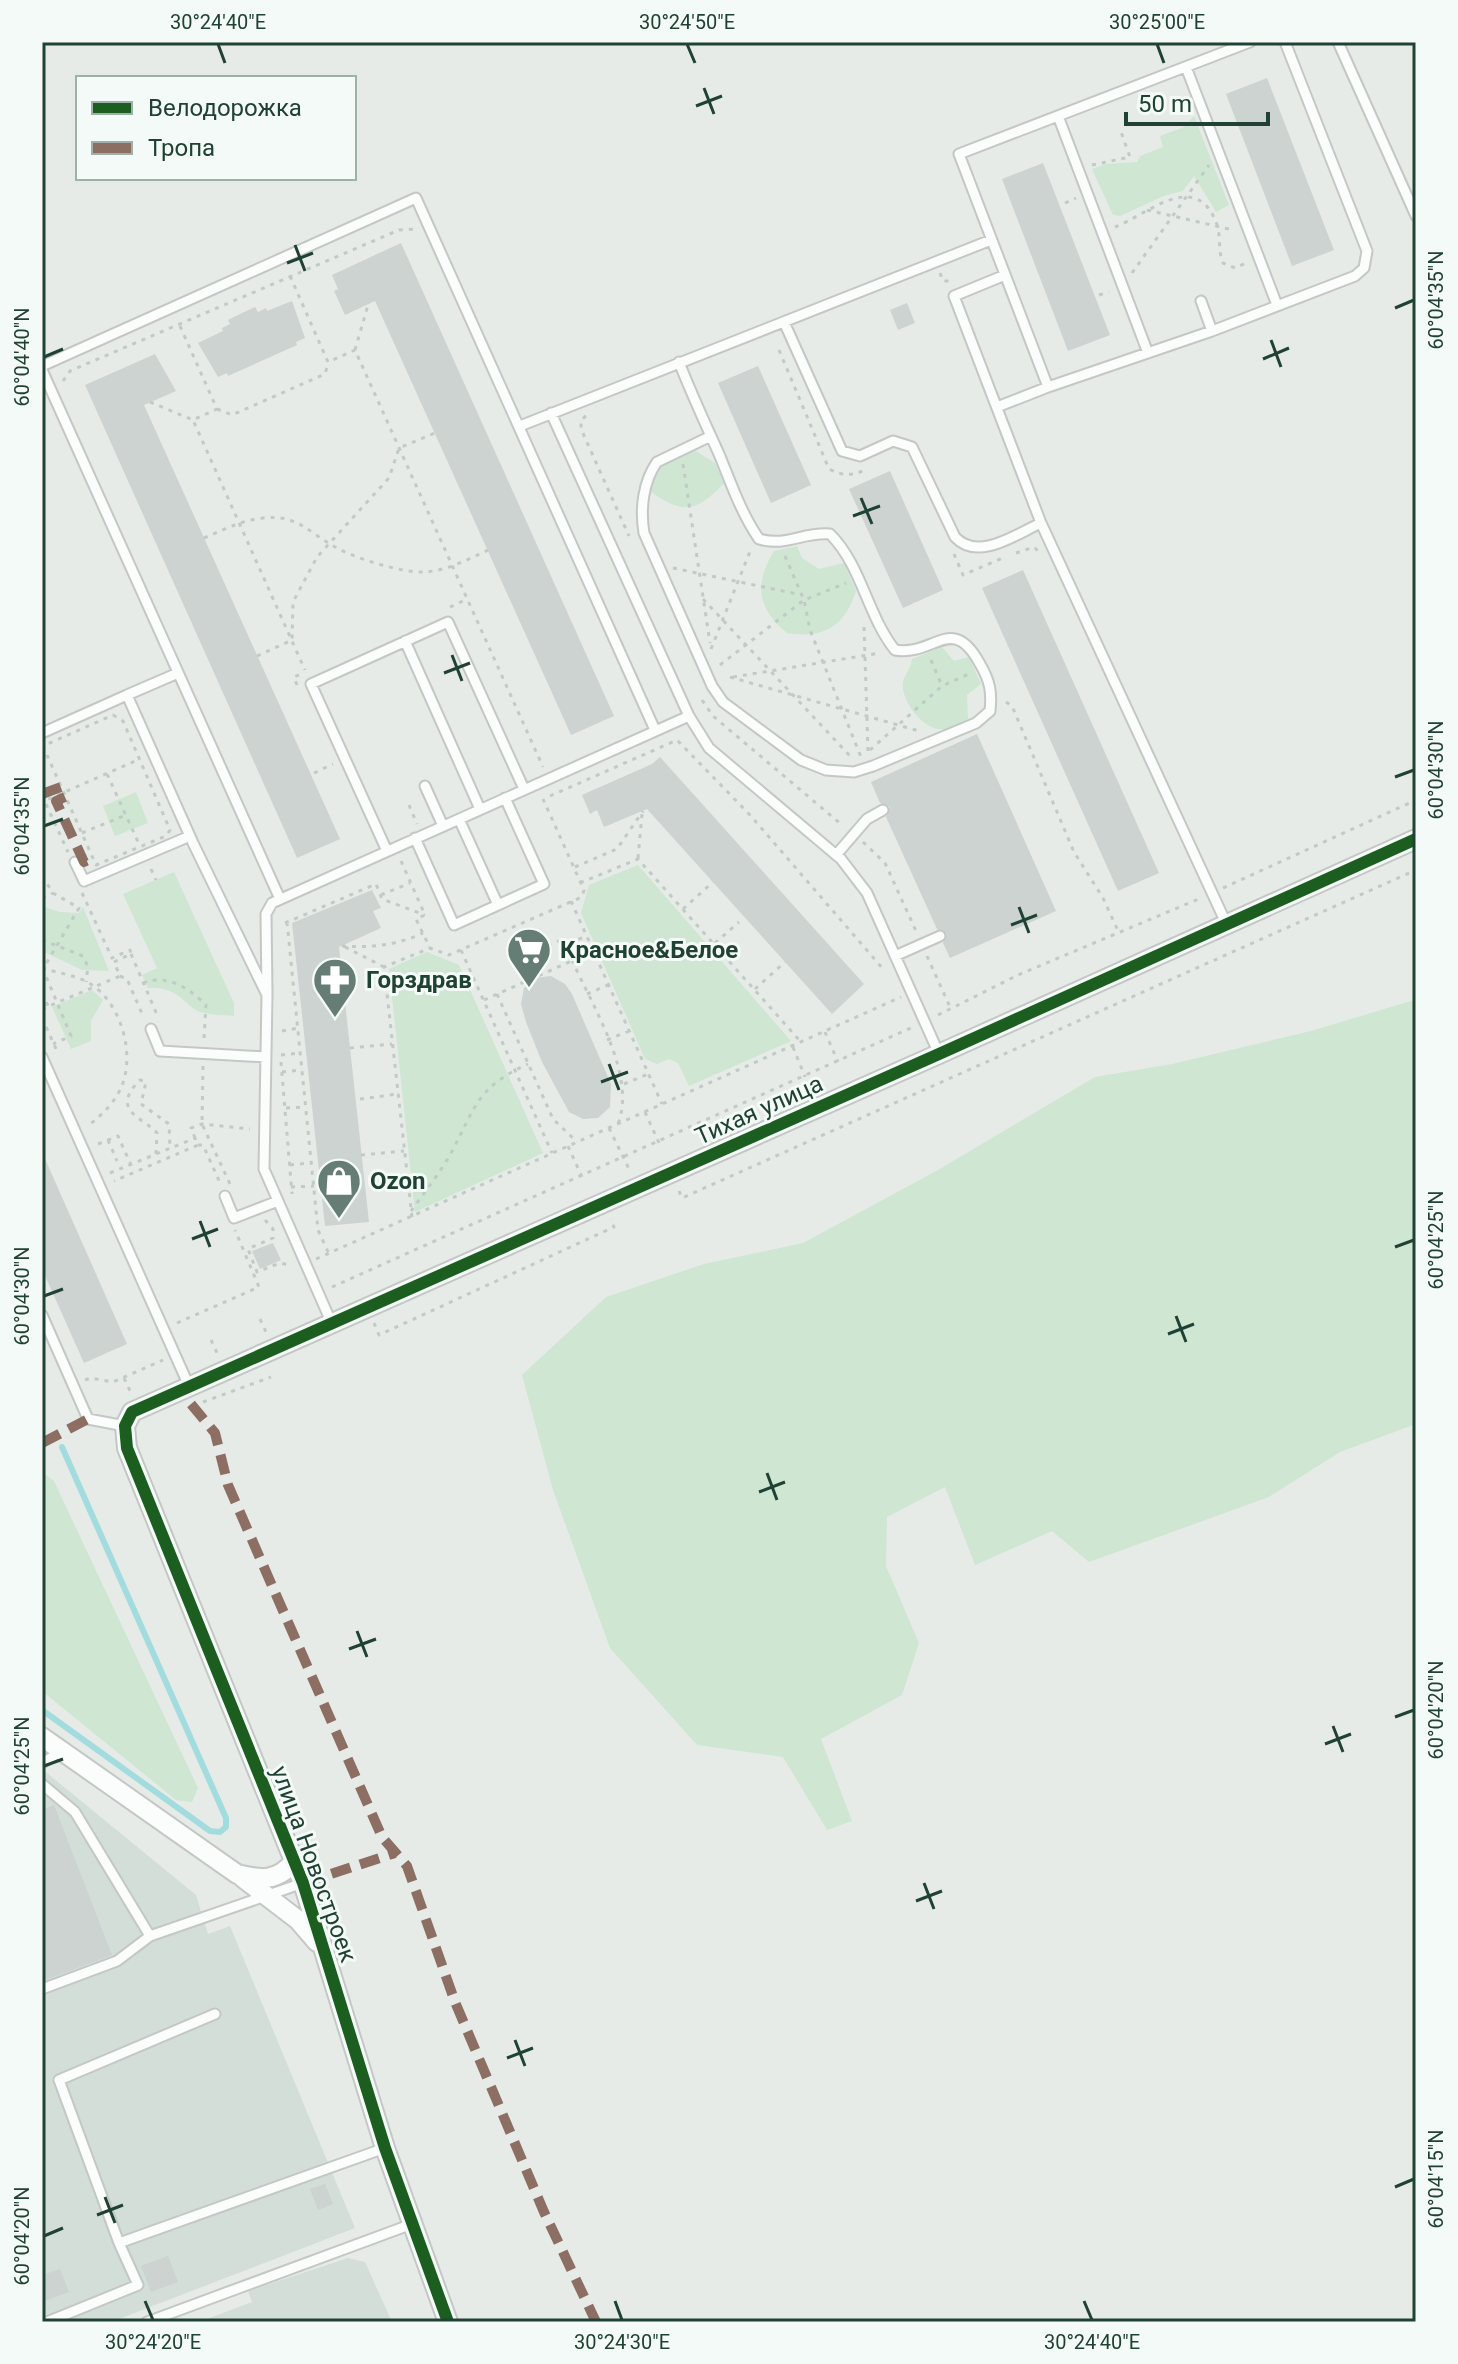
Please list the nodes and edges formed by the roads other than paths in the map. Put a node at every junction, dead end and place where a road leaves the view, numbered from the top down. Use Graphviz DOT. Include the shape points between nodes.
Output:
graph roads {
  1 [pos="1250,42"];
  2 [pos="1285,42"];
  3 [pos="1338,42"];
  4 [pos="1186,67"];
  5 [pos="1058,116"];
  6 [pos="1416,216"];
  7 [pos="991,240"];
  8 [pos="1005,275"];
  9 [pos="1201,301"];
  10 [pos="1277,305"];
  11 [pos="784,322"];
  12 [pos="1212,331"];
  13 [pos="1148,353"];
  14 [pos="679,362"];
  15 [pos="42,368"];
  16 [pos="1048,387"];
  17 [pos="997,407"];
  18 [pos="551,413"];
  19 [pos="520,426"];
  20 [pos="711,436"];
  21 [pos="1041,523"];
  22 [pos="405,641"];
  23 [pos="178,673"];
  24 [pos="127,695"];
  25 [pos="689,716"];
  26 [pos="655,730"];
  27 [pos="42,733"];
  28 [pos="425,786"];
  29 [pos="524,789"];
  30 [pos="505,798"];
  31 [pos="480,809"];
  32 [pos="883,810"];
  33 [pos="459,819"];
  34 [pos="443,826"];
  35 [pos="190,836"];
  36 [pos="418,837"];
  37 [pos="1416,839"];
  38 [pos="387,851"];
  39 [pos="836,855"];
  40 [pos="75,862"];
  41 [pos="280,899"];
  42 [pos="498,905"];
  43 [pos="1226,923"];
  44 [pos="940,936"];
  45 [pos="895,956"];
  46 [pos="267,995"];
  47 [pos="151,1029"];
  48 [pos="939,1054"];
  49 [pos="42,1057"];
  50 [pos="266,1057"];
  51 [pos="225,1196"];
  52 [pos="278,1201"];
  53 [pos="42,1315"];
  54 [pos="332,1324"];
  55 [pos="189,1386"];
  56 [pos="125,1426"];
  57 [pos="42,1737"];
  58 [pos="62,1751"];
  59 [pos="42,1763"];
  60 [pos="42,1784"];
  61 [pos="294,1861"];
  62 [pos="237,1874"];
  63 [pos="303,1883"];
  64 [pos="266,1897"];
  65 [pos="150,1936"];
  66 [pos="324,1950"];
  67 [pos="42,1989"];
  68 [pos="215,2014"];
  69 [pos="385,2148"];
  70 [pos="412,2224"];
  71 [pos="119,2243"];
  72 [pos="47,2322"];
  73 [pos="147,2322"];
  74 [pos="448,2322"];
  1 -- 4 [label="lane"];
  2 -- 10 [label="lane" via="1368,257 1355,276"];
  3 -- 6 [label="lane"];
  4 -- 5 [label="lane"];
  4 -- 10 [label="lane"];
  5 -- 7 [label="lane" via="959,154"];
  5 -- 13 [label="lane"];
  7 -- 8 [label="lane"];
  7 -- 11 [label="lane"];
  8 -- 16 [label="lane"];
  8 -- 17 [label="lane" via="954,296"];
  9 -- 12 [label="lane"];
  10 -- 12 [label="lane"];
  11 -- 14 [label="lane"];
  11 -- 21 [label="lane" via="842,451 860,456 893,441 912,447 960,543 983,548"];
  12 -- 13 [label="lane"];
  13 -- 16 [label="lane"];
  14 -- 18 [label="lane"];
  14 -- 20 [label="lane"];
  15 -- 19 [label="lane" via="416,198"];
  15 -- 23 [label="lane"];
  16 -- 17 [label="lane"];
  17 -- 21 [label="lane"];
  18 -- 19 [label="lane"];
  18 -- 25 [label="lane"];
  19 -- 26 [label="lane"];
  20 -- 20 [label="lane" via="756,535 780,544 812,533 830,534 844,548 895,650 936,639 970,644 992,694 990,711 976,723 864,769 826,770 801,760 723,702 644,533 643,497 657,462"];
  21 -- 43 [label="lane"];
  22 -- 29 [label="lane" via="448,622"];
  22 -- 31 [label="lane"];
  22 -- 38 [label="lane" via="311,684"];
  23 -- 24 [label="lane"];
  23 -- 41 [label="lane"];
  24 -- 27 [label="lane"];
  24 -- 35 [label="lane"];
  25 -- 26 [label="lane"];
  25 -- 39 [label="lane" via="709,748"];
  26 -- 29 [label="lane"];
  28 -- 34 [label="lane"];
  29 -- 30 [label="lane"];
  30 -- 31 [label="lane"];
  30 -- 42 [label="lane" via="544,884"];
  31 -- 33 [label="lane"];
  32 -- 39 [label="lane" via="867,819"];
  33 -- 34 [label="lane"];
  33 -- 42 [label="lane"];
  34 -- 36 [label="lane"];
  35 -- 40 [label="lane" via="143,851 84,881"];
  35 -- 46 [label="lane"];
  36 -- 38 [label="lane"];
  36 -- 42 [label="lane" via="454,925"];
  37 -- 43 [label="street, Тихая улица"];
  38 -- 41 [label="lane"];
  39 -- 45 [label="lane" via="867,893"];
  41 -- 46 [label="lane" via="266,914"];
  43 -- 48 [label="street, Тихая улица"];
  44 -- 45 [label="lane"];
  45 -- 48 [label="lane"];
  46 -- 50 [label="lane"];
  47 -- 50 [label="lane" via="160,1051"];
  48 -- 54 [label="street, Тихая улица"];
  49 -- 55 [label="lane"];
  50 -- 52 [label="lane" via="264,1169"];
  51 -- 52 [label="lane" via="234,1218"];
  52 -- 54 [label="lane"];
  53 -- 56 [label="lane" via="88,1419"];
  54 -- 55 [label="street, Тихая улица"];
  55 -- 56 [label="street, Тихая улица" via="132,1412"];
  56 -- 61 [label="street, улица Новостроек" via="127,1448"];
  57 -- 58 [label="street"];
  58 -- 59 [label="lane"];
  58 -- 62 [label="street"];
  60 -- 65 [label="lane" via="75,1812"];
  61 -- 62 [label="street" via="268,1879"];
  61 -- 63 [label="street, улица Новостроек"];
  62 -- 64 [label="street"];
  63 -- 64 [label="lane"];
  63 -- 66 [label="street, улица Новостроек"];
  64 -- 65 [label="lane"];
  64 -- 66 [label="street" via="298,1920"];
  65 -- 67 [label="lane" via="117,1961"];
  66 -- 69 [label="street, улица Новостроек"];
  68 -- 71 [label="lane" via="59,2080"];
  69 -- 70 [label="street, улица Новостроек"];
  69 -- 71 [label="lane"];
  70 -- 73 [label="lane"];
  70 -- 74 [label="street, улица Новостроек"];
  71 -- 72 [label="lane" via="138,2285"];
}
